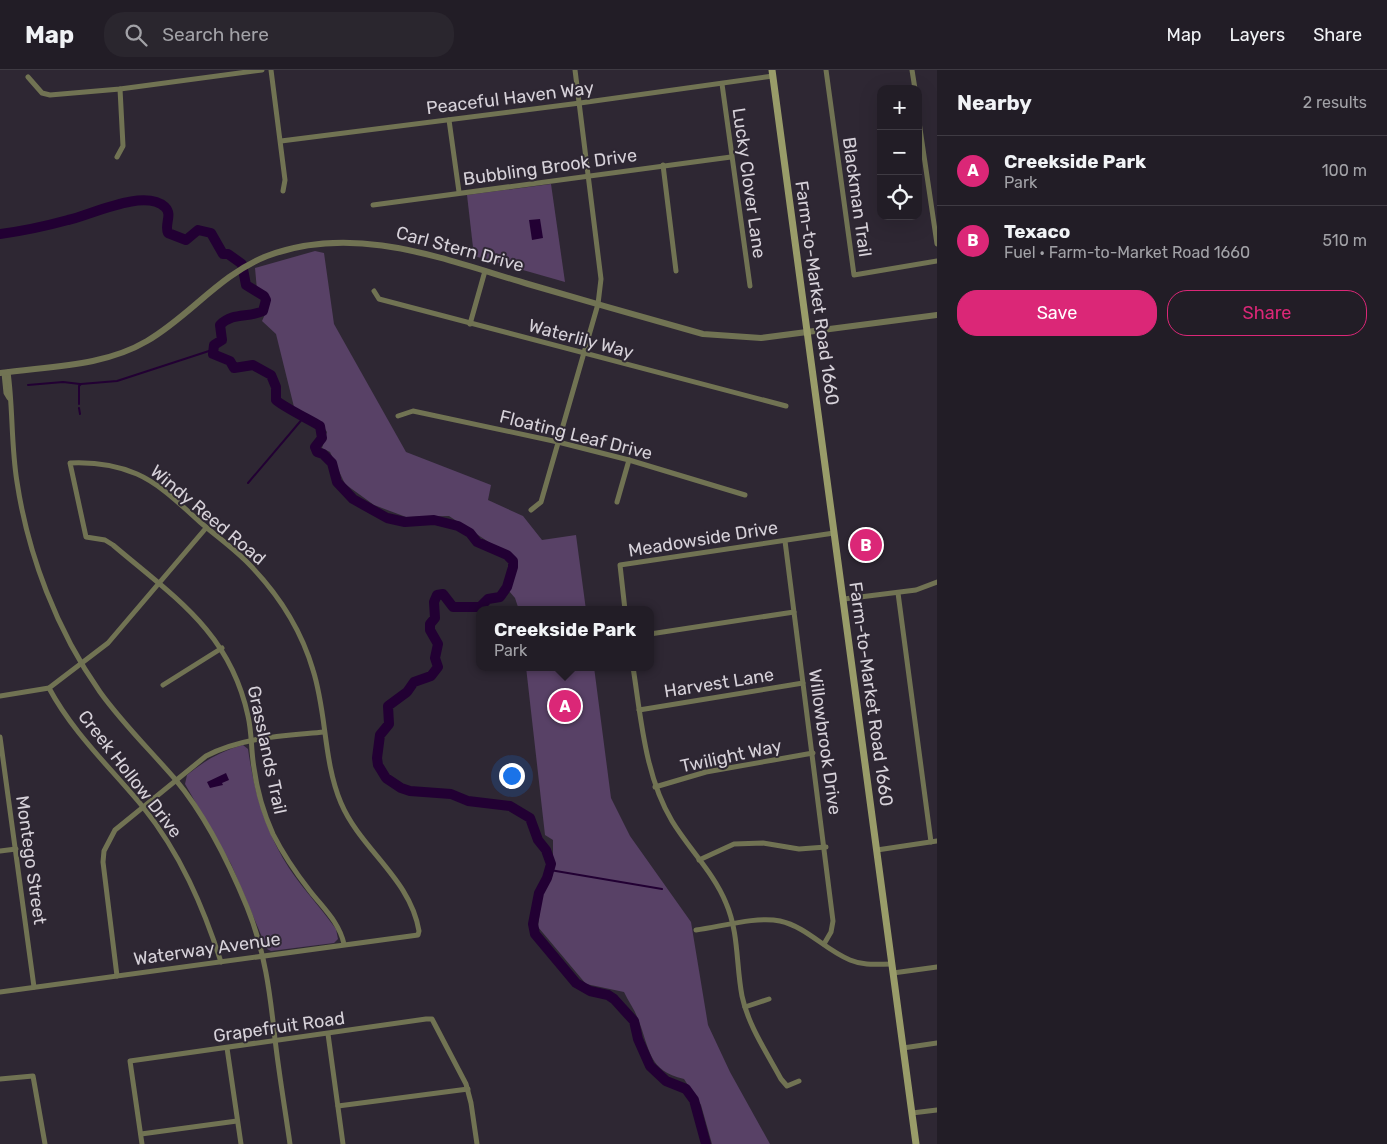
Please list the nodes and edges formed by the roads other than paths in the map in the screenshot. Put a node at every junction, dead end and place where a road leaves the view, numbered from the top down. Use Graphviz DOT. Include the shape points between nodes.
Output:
graph roads {
  1 [pos="262,70"];
  2 [pos="271,70"];
  3 [pos="574,70"];
  4 [pos="826,70"];
  5 [pos="912,70"];
  6 [pos="773,73"];
  7 [pos="28,77"];
  8 [pos="722,84"];
  9 [pos="914,85"];
  10 [pos="120,90"];
  11 [pos="580,103"];
  12 [pos="449,120"];
  13 [pos="920,130"];
  14 [pos="281,141"];
  15 [pos="731,157"];
  16 [pos="116,158"];
  17 [pos="663,166"];
  18 [pos="589,175"];
  19 [pos="282,191"];
  20 [pos="459,192"];
  21 [pos="373,205"];
  22 [pos="937,244"];
  23 [pos="937,261"];
  24 [pos="485,271"];
  25 [pos="676,271"];
  26 [pos="750,286"];
  27 [pos="374,291"];
  28 [pos="598,304"];
  29 [pos="937,315"];
  30 [pos="470,324"];
  31 [pos="808,332"];
  32 [pos="585,354"];
  33 [pos="4,373"];
  34 [pos="786,406"];
  35 [pos="398,416"];
  36 [pos="558,442"];
  37 [pos="630,460"];
  38 [pos="70,463"];
  39 [pos="745,495"];
  40 [pos="617,502"];
  41 [pos="531,510"];
  42 [pos="206,528"];
  43 [pos="834,533"];
  44 [pos="785,540"];
  45 [pos="937,582"];
  46 [pos="159,584"];
  47 [pos="898,593"];
  48 [pos="844,599"];
  49 [pos="625,606"];
  50 [pos="794,612"];
  51 [pos="654,633"];
  52 [pos="222,648"];
  53 [pos="83,663"];
  54 [pos="634,671"];
  55 [pos="803,683"];
  56 [pos="163,685"];
  57 [pos="49,688"];
  58 [pos="0,696"];
  59 [pos="639,710"];
  60 [pos="324,732"];
  61 [pos="0,737"];
  62 [pos="251,740"];
  63 [pos="813,753"];
  64 [pos="2,770"];
  65 [pos="176,780"];
  66 [pos="656,788"];
  67 [pos="143,807"];
  68 [pos="934,842"];
  69 [pos="826,847"];
  70 [pos="16,849"];
  71 [pos="877,850"];
  72 [pos="0,851"];
  73 [pos="699,860"];
  74 [pos="734,925"];
  75 [pos="696,930"];
  76 [pos="418,935"];
  77 [pos="344,944"];
  78 [pos="824,944"];
  79 [pos="263,956"];
  80 [pos="221,962"];
  81 [pos="892,964"];
  82 [pos="937,967"];
  83 [pos="893,973"];
  84 [pos="117,976"];
  85 [pos="34,987"];
  86 [pos="0,992"];
  87 [pos="769,999"];
  88 [pos="745,1007"];
  89 [pos="328,1034"];
  90 [pos="275,1041"];
  91 [pos="937,1043"];
  92 [pos="227,1048"];
  93 [pos="903,1048"];
  94 [pos="0,1079"];
  95 [pos="799,1081"];
  96 [pos="468,1089"];
  97 [pos="338,1106"];
  98 [pos="937,1110"];
  99 [pos="912,1113"];
  100 [pos="237,1120"];
  101 [pos="141,1134"];
  102 [pos="45,1144"];
  103 [pos="142,1144"];
  104 [pos="241,1144"];
  105 [pos="290,1144"];
  106 [pos="343,1144"];
  107 [pos="477,1144"];
  108 [pos="916,1144"];
  1 -- 10 [label="street"];
  2 -- 14 [label="street"];
  3 -- 11 [label="street"];
  4 -- 23 [label="street, Blackman Trail" via="854,275"];
  5 -- 9 [label="street"];
  6 -- 8 [label="street, Peaceful Haven Way"];
  6 -- 31 [label="main road, Farm-to-Market Road 1660"];
  7 -- 10 [label="street" via="42,93 50,95"];
  8 -- 11 [label="street, Peaceful Haven Way"];
  8 -- 15 [label="street, Lucky Clover Lane"];
  10 -- 16 [label="street" via="123,146"];
  11 -- 12 [label="street, Peaceful Haven Way"];
  11 -- 18 [label="street"];
  12 -- 14 [label="street, Peaceful Haven Way"];
  12 -- 20 [label="street"];
  13 -- 22 [label="street"];
  14 -- 19 [label="street" via="285,180"];
  15 -- 17 [label="street, Bubbling Brook Drive"];
  15 -- 26 [label="street, Lucky Clover Lane"];
  17 -- 18 [label="street, Bubbling Brook Drive"];
  17 -- 25 [label="street"];
  18 -- 20 [label="street, Bubbling Brook Drive"];
  18 -- 28 [label="street" via="601,279"];
  20 -- 21 [label="street, Bubbling Brook Drive"];
  24 -- 28 [label="street, Carl Stern Drive"];
  24 -- 30 [label="street"];
  24 -- 33 [label="street, Carl Stern Drive" via="417,252 363,242 305,245 262,259 219,283 164,330 132,349 94,361"];
  27 -- 30 [label="street, Waterlily Way" via="379,299"];
  28 -- 31 [label="street, Carl Stern Drive" via="703,334 761,338"];
  28 -- 32 [label="street"];
  29 -- 31 [label="street, Carl Stern Drive"];
  30 -- 32 [label="street, Waterlily Way"];
  31 -- 43 [label="main road, Farm-to-Market Road 1660"];
  32 -- 34 [label="street, Waterlily Way"];
  32 -- 36 [label="street"];
  33 -- 53 [label="street" via="11,392 16,481 28,532 52,605"];
  35 -- 36 [label="street, Floating Leaf Drive" via="413,411"];
  36 -- 37 [label="street, Floating Leaf Drive"];
  36 -- 41 [label="street" via="541,502"];
  37 -- 39 [label="street, Floating Leaf Drive"];
  37 -- 40 [label="street"];
  38 -- 42 [label="street, Windy Reed Road" via="116,467 137,474 158,487"];
  38 -- 46 [label="street, Grasslands Trail" via="86,538 105,540 113,545"];
  42 -- 46 [label="street"];
  42 -- 60 [label="street, Windy Reed Road" via="245,561 267,585 290,620 313,669"];
  43 -- 44 [label="street, Meadowside Drive"];
  43 -- 48 [label="main road, Farm-to-Market Road 1660"];
  44 -- 49 [label="street, Meadowside Drive" via="620,565"];
  44 -- 50 [label="street, Willowbrook Drive"];
  45 -- 47 [label="street"];
  46 -- 52 [label="street, Grasslands Trail" via="192,613"];
  46 -- 53 [label="street" via="108,643"];
  47 -- 48 [label="street"];
  47 -- 68 [label="street"];
  48 -- 71 [label="main road, Farm-to-Market Road 1660"];
  50 -- 51 [label="street"];
  50 -- 55 [label="street, Willowbrook Drive"];
  52 -- 56 [label="street"];
  52 -- 62 [label="street, Grasslands Trail" via="243,696"];
  53 -- 57 [label="street"];
  53 -- 65 [label="street" via="123,723"];
  54 -- 59 [label="street"];
  55 -- 59 [label="street, Harvest Lane"];
  55 -- 63 [label="street, Willowbrook Drive"];
  57 -- 58 [label="street"];
  57 -- 67 [label="street, Creek Hollow Drive" via="98,757"];
  59 -- 66 [label="street"];
  60 -- 62 [label="street"];
  60 -- 76 [label="street, Windy Reed Road" via="341,805 404,892"];
  61 -- 64 [label="street, Montego Street"];
  62 -- 65 [label="street" via="206,756"];
  62 -- 77 [label="street, Grasslands Trail" via="259,793 273,832 297,874 335,920"];
  63 -- 66 [label="street, Twilight Way" via="706,772"];
  63 -- 69 [label="street, Willowbrook Drive"];
  64 -- 70 [label="street, Montego Street"];
  65 -- 67 [label="street"];
  65 -- 79 [label="street" via="224,855"];
  66 -- 73 [label="street" via="672,821"];
  67 -- 80 [label="street, Creek Hollow Drive" via="190,881"];
  67 -- 84 [label="street" via="115,830 104,851"];
  68 -- 71 [label="street"];
  69 -- 73 [label="street" via="799,849 763,843 734,844"];
  69 -- 78 [label="street, Willowbrook Drive" via="833,921"];
  70 -- 72 [label="street"];
  70 -- 85 [label="street, Montego Street"];
  71 -- 81 [label="main road, Farm-to-Market Road 1660"];
  73 -- 74 [label="street" via="716,883"];
  74 -- 75 [label="street"];
  74 -- 78 [label="street" via="779,921 793,925"];
  74 -- 88 [label="street"];
  76 -- 77 [label="street, Waterway Avenue"];
  77 -- 79 [label="street, Waterway Avenue"];
  78 -- 81 [label="street" via="849,960 864,964"];
  79 -- 80 [label="street, Waterway Avenue"];
  79 -- 90 [label="street"];
  80 -- 84 [label="street, Waterway Avenue"];
  81 -- 83 [label="main road, Farm-to-Market Road 1660"];
  82 -- 83 [label="street"];
  83 -- 93 [label="main road, Farm-to-Market Road 1660"];
  84 -- 85 [label="street, Waterway Avenue"];
  85 -- 86 [label="street, Waterway Avenue"];
  87 -- 88 [label="street"];
  88 -- 95 [label="street" via="781,1079 787,1086"];
  89 -- 90 [label="street, Grapefruit Road"];
  89 -- 96 [label="street, Grapefruit Road" via="432,1020"];
  89 -- 97 [label="street"];
  90 -- 92 [label="street, Grapefruit Road"];
  90 -- 105 [label="street"];
  91 -- 93 [label="street"];
  92 -- 100 [label="street"];
  92 -- 101 [label="street, Grapefruit Road" via="130,1061"];
  93 -- 99 [label="main road, Farm-to-Market Road 1660"];
  94 -- 102 [label="street" via="34,1076"];
  96 -- 97 [label="street"];
  96 -- 107 [label="street"];
  97 -- 106 [label="street"];
  98 -- 99 [label="street"];
  99 -- 108 [label="main road, Farm-to-Market Road 1660"];
  100 -- 101 [label="street"];
  100 -- 104 [label="street"];
  101 -- 103 [label="street"];
}
